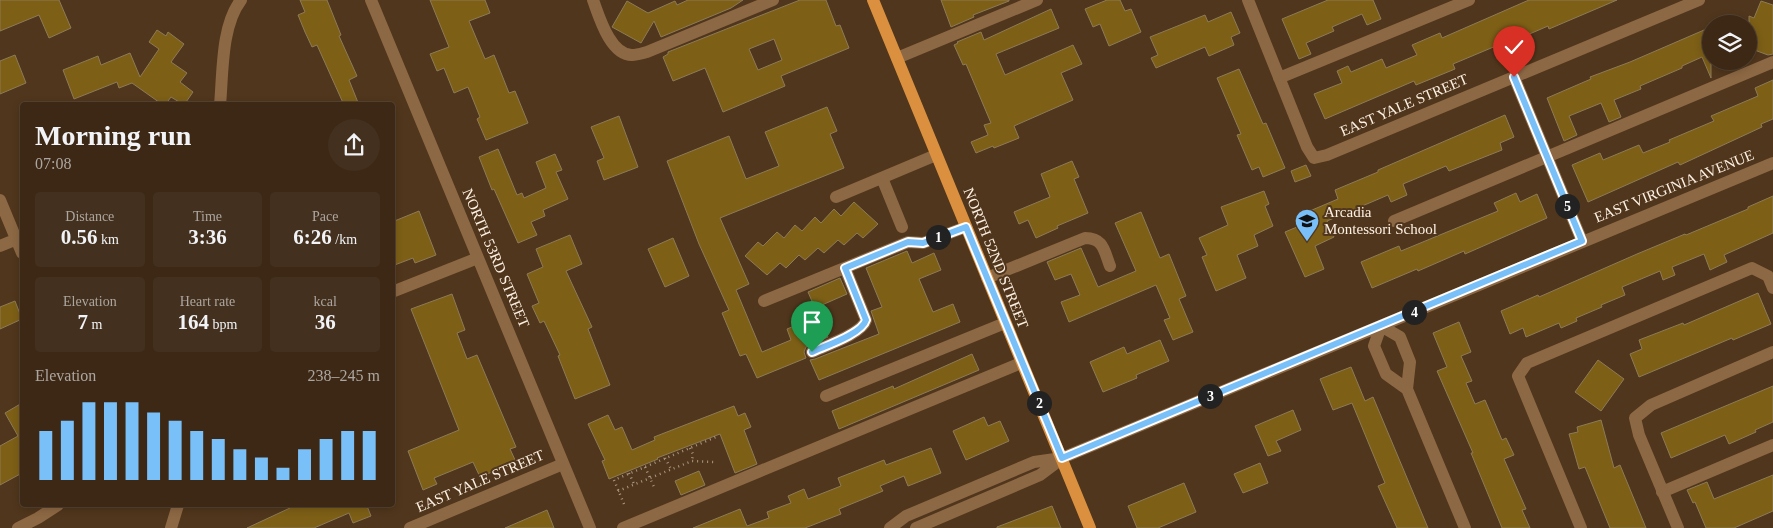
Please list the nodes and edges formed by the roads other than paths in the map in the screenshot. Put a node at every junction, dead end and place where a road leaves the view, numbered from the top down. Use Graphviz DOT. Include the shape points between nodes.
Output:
graph roads {
  1 [pos="241,0"];
  2 [pos="371,0"];
  3 [pos="593,0"];
  4 [pos="773,0"];
  5 [pos="873,0"];
  6 [pos="1036,0"];
  7 [pos="1248,0"];
  8 [pos="1469,0"];
  9 [pos="1699,0"];
  10 [pos="897,58"];
  11 [pos="1773,62"];
  12 [pos="1514,77"];
  13 [pos="1279,78"];
  14 [pos="220,102"];
  15 [pos="936,155"];
  16 [pos="1547,158"];
  17 [pos="1773,163"];
  18 [pos="882,178"];
  19 [pos="836,197"];
  20 [pos="0,200"];
  21 [pos="1394,221"];
  22 [pos="902,227"];
  23 [pos="966,227"];
  24 [pos="17,239"];
  25 [pos="1582,241"];
  26 [pos="0,246"];
  27 [pos="20,247"];
  28 [pos="478,258"];
  29 [pos="1110,266"];
  30 [pos="845,268"];
  31 [pos="987,278"];
  32 [pos="1773,288"];
  33 [pos="395,291"];
  34 [pos="764,301"];
  35 [pos="1005,323"];
  36 [pos="1381,326"];
  37 [pos="812,352"];
  38 [pos="1773,352"];
  39 [pos="1022,363"];
  40 [pos="1407,389"];
  41 [pos="826,396"];
  42 [pos="1773,445"];
  43 [pos="1062,458"];
  44 [pos="563,464"];
  45 [pos="1662,492"];
  46 [pos="55,507"];
  47 [pos="177,507"];
  48 [pos="18,528"];
  49 [pos="172,528"];
  50 [pos="410,528"];
  51 [pos="590,528"];
  52 [pos="623,528"];
  53 [pos="890,528"];
  54 [pos="916,528"];
  55 [pos="1090,528"];
  56 [pos="1465,528"];
  57 [pos="1581,528"];
  58 [pos="1678,528"];
  1 -- 14 [label="street" via="229,22"];
  2 -- 28 [label="street, NORTH 53RD STREET"];
  3 -- 4 [label="street" via="612,42 621,52 631,55 647,52"];
  5 -- 10 [label="main road, NORTH 52ND STREET"];
  6 -- 10 [label="street"];
  7 -- 13 [label="street"];
  8 -- 13 [label="street"];
  9 -- 12 [label="street, EAST YALE STREET"];
  10 -- 15 [label="main road, NORTH 52ND STREET"];
  11 -- 16 [label="street"];
  12 -- 13 [label="street, EAST YALE STREET" via="1314,158"];
  12 -- 16 [label="street"];
  15 -- 18 [label="street"];
  15 -- 23 [label="main road, NORTH 52ND STREET"];
  16 -- 21 [label="street"];
  16 -- 25 [label="street"];
  17 -- 25 [label="street, EAST VIRGINIA AVENUE"];
  18 -- 19 [label="street"];
  18 -- 22 [label="street"];
  20 -- 24 [label="street"];
  23 -- 30 [label="street" via="923,243 908,242"];
  23 -- 31 [label="main road, NORTH 52ND STREET"];
  24 -- 26 [label="street"];
  24 -- 27 [label="street"];
  25 -- 36 [label="street, EAST VIRGINIA AVENUE"];
  28 -- 33 [label="street"];
  28 -- 44 [label="street, NORTH 53RD STREET"];
  29 -- 31 [label="street" via="1101,243 1094,238 1085,238"];
  30 -- 34 [label="street"];
  30 -- 37 [label="street" via="865,324 858,331"];
  31 -- 35 [label="main road, NORTH 52ND STREET"];
  32 -- 57 [label="street" via="1768,276 1752,268 1527,363 1518,376"];
  35 -- 39 [label="main road, NORTH 52ND STREET"];
  35 -- 41 [label="street"];
  36 -- 40 [label="street" via="1400,337 1410,362"];
  36 -- 40 [label="street" via="1374,346 1386,374"];
  36 -- 43 [label="street, EAST VIRGINIA AVENUE"];
  38 -- 45 [label="street" via="1651,405 1635,418"];
  39 -- 43 [label="main road, NORTH 52ND STREET"];
  39 -- 52 [label="street"];
  40 -- 56 [label="street"];
  42 -- 45 [label="street"];
  43 -- 53 [label="street, EAST VIRGINIA AVENUE" via="1034,462 906,516"];
  43 -- 54 [label="street, EAST VIRGINIA AVENUE" via="1040,475"];
  43 -- 55 [label="main road, NORTH 52ND STREET"];
  44 -- 50 [label="street, EAST YALE STREET"];
  44 -- 51 [label="street, NORTH 53RD STREET"];
  45 -- 58 [label="street"];
  46 -- 48 [label="street"];
  47 -- 49 [label="street"];
}
